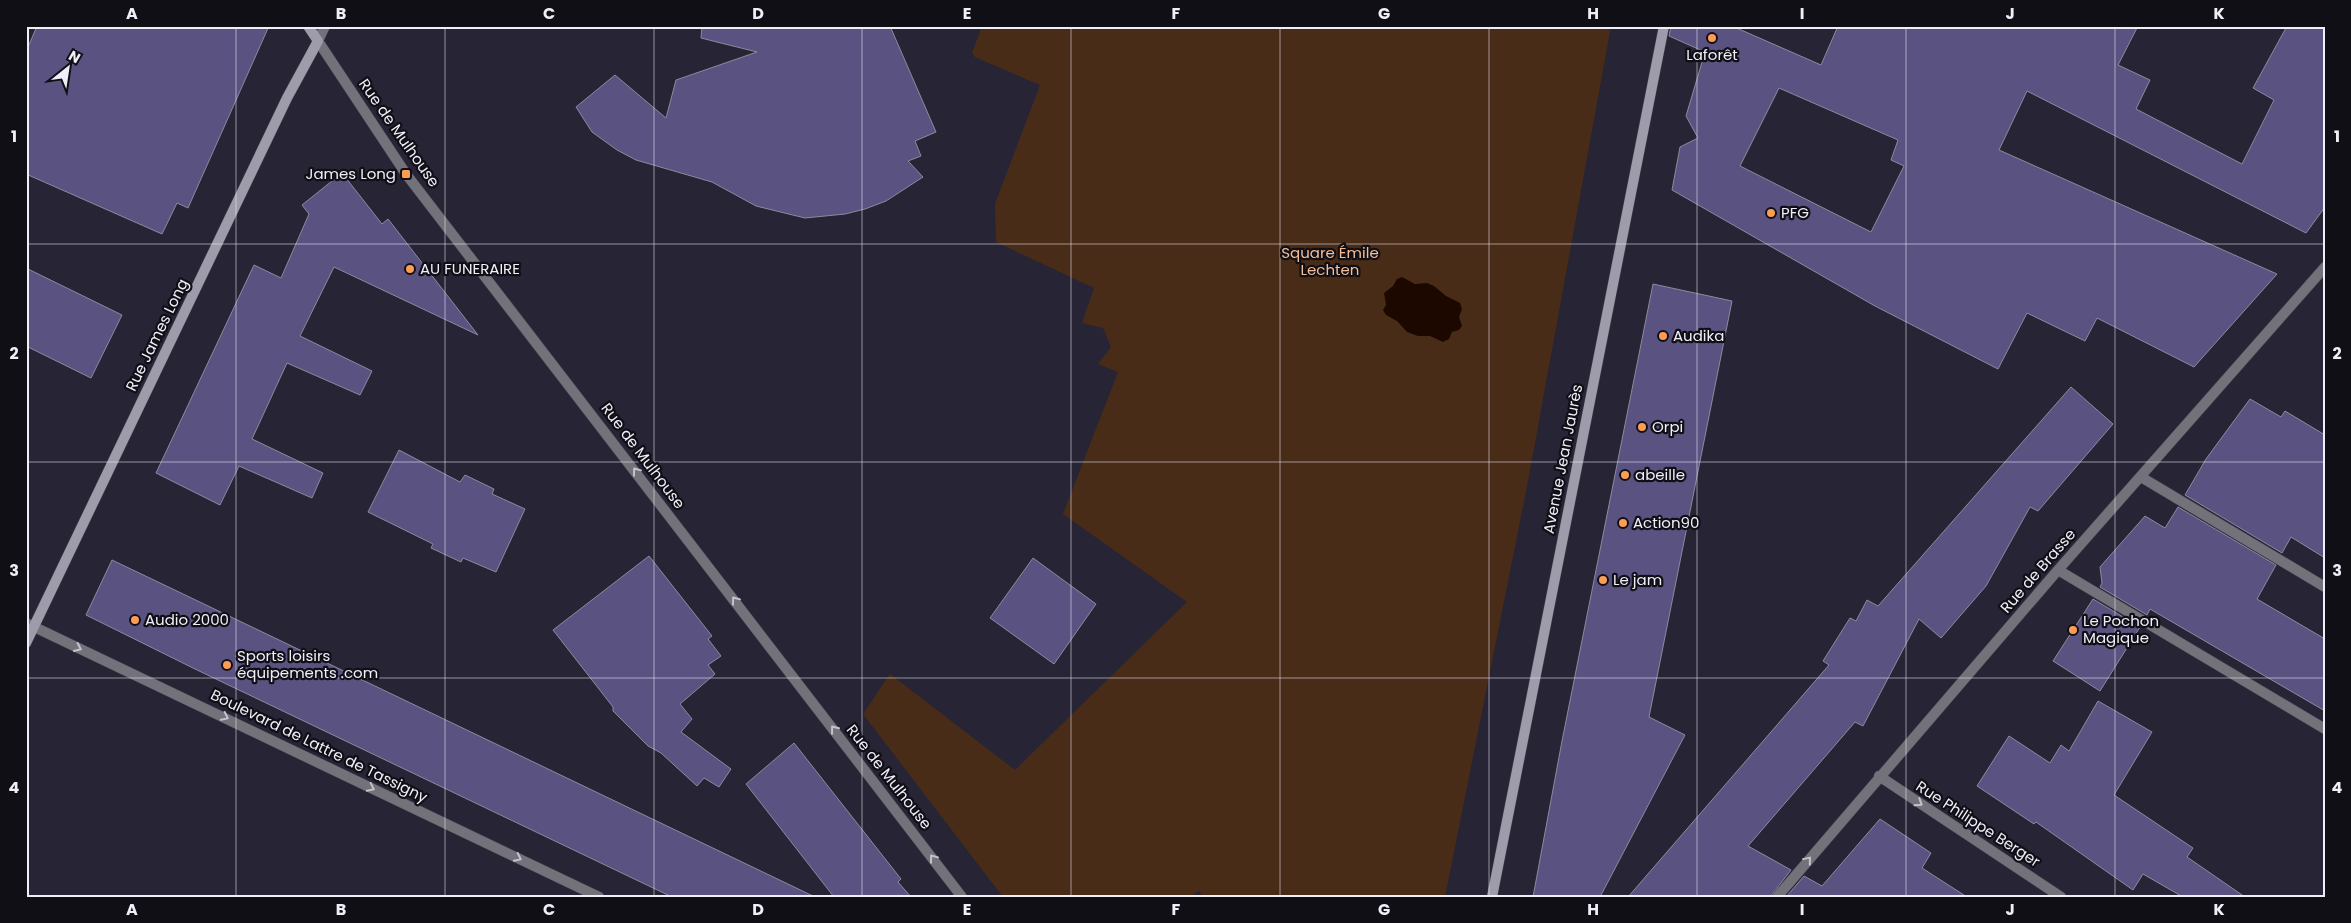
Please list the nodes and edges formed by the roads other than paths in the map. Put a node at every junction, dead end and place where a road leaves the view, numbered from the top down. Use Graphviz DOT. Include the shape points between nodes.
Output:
graph roads {
  1 [pos="308,26"];
  2 [pos="325,26"];
  3 [pos="1664,26"];
  4 [pos="318,41"];
  5 [pos="2325,266"];
  6 [pos="2142,477"];
  7 [pos="2058,570"];
  8 [pos="2325,587"];
  9 [pos="30,625"];
  10 [pos="26,643"];
  11 [pos="2325,729"];
  12 [pos="1879,776"];
  13 [pos="599,897"];
  14 [pos="962,897"];
  15 [pos="1492,897"];
  16 [pos="1776,897"];
  17 [pos="2062,897"];
  1 -- 4 [label="main road, Rue de Mulhouse"];
  2 -- 4 [label="street"];
  3 -- 15 [label="main road, Avenue Jean Jaurès"];
  4 -- 9 [label="main road, Rue James Long" via="287,98"];
  14 -- 4 [label="street, Rue de Mulhouse, one-way" via="406,174"];
  5 -- 6 [label="street, Rue de Brasse"];
  6 -- 7 [label="street, Rue de Brasse"];
  6 -- 8 [label="street"];
  7 -- 11 [label="street"];
  7 -- 12 [label="street, Rue de Brasse"];
  9 -- 10 [label="main road, Rue James Long"];
  9 -- 13 [label="street, Boulevard de Lattre de Tassigny, one-way"];
  16 -- 12 [label="street, Rue de Brasse, one-way"];
  12 -- 17 [label="street, Rue Philippe Berger, one-way"];
}
